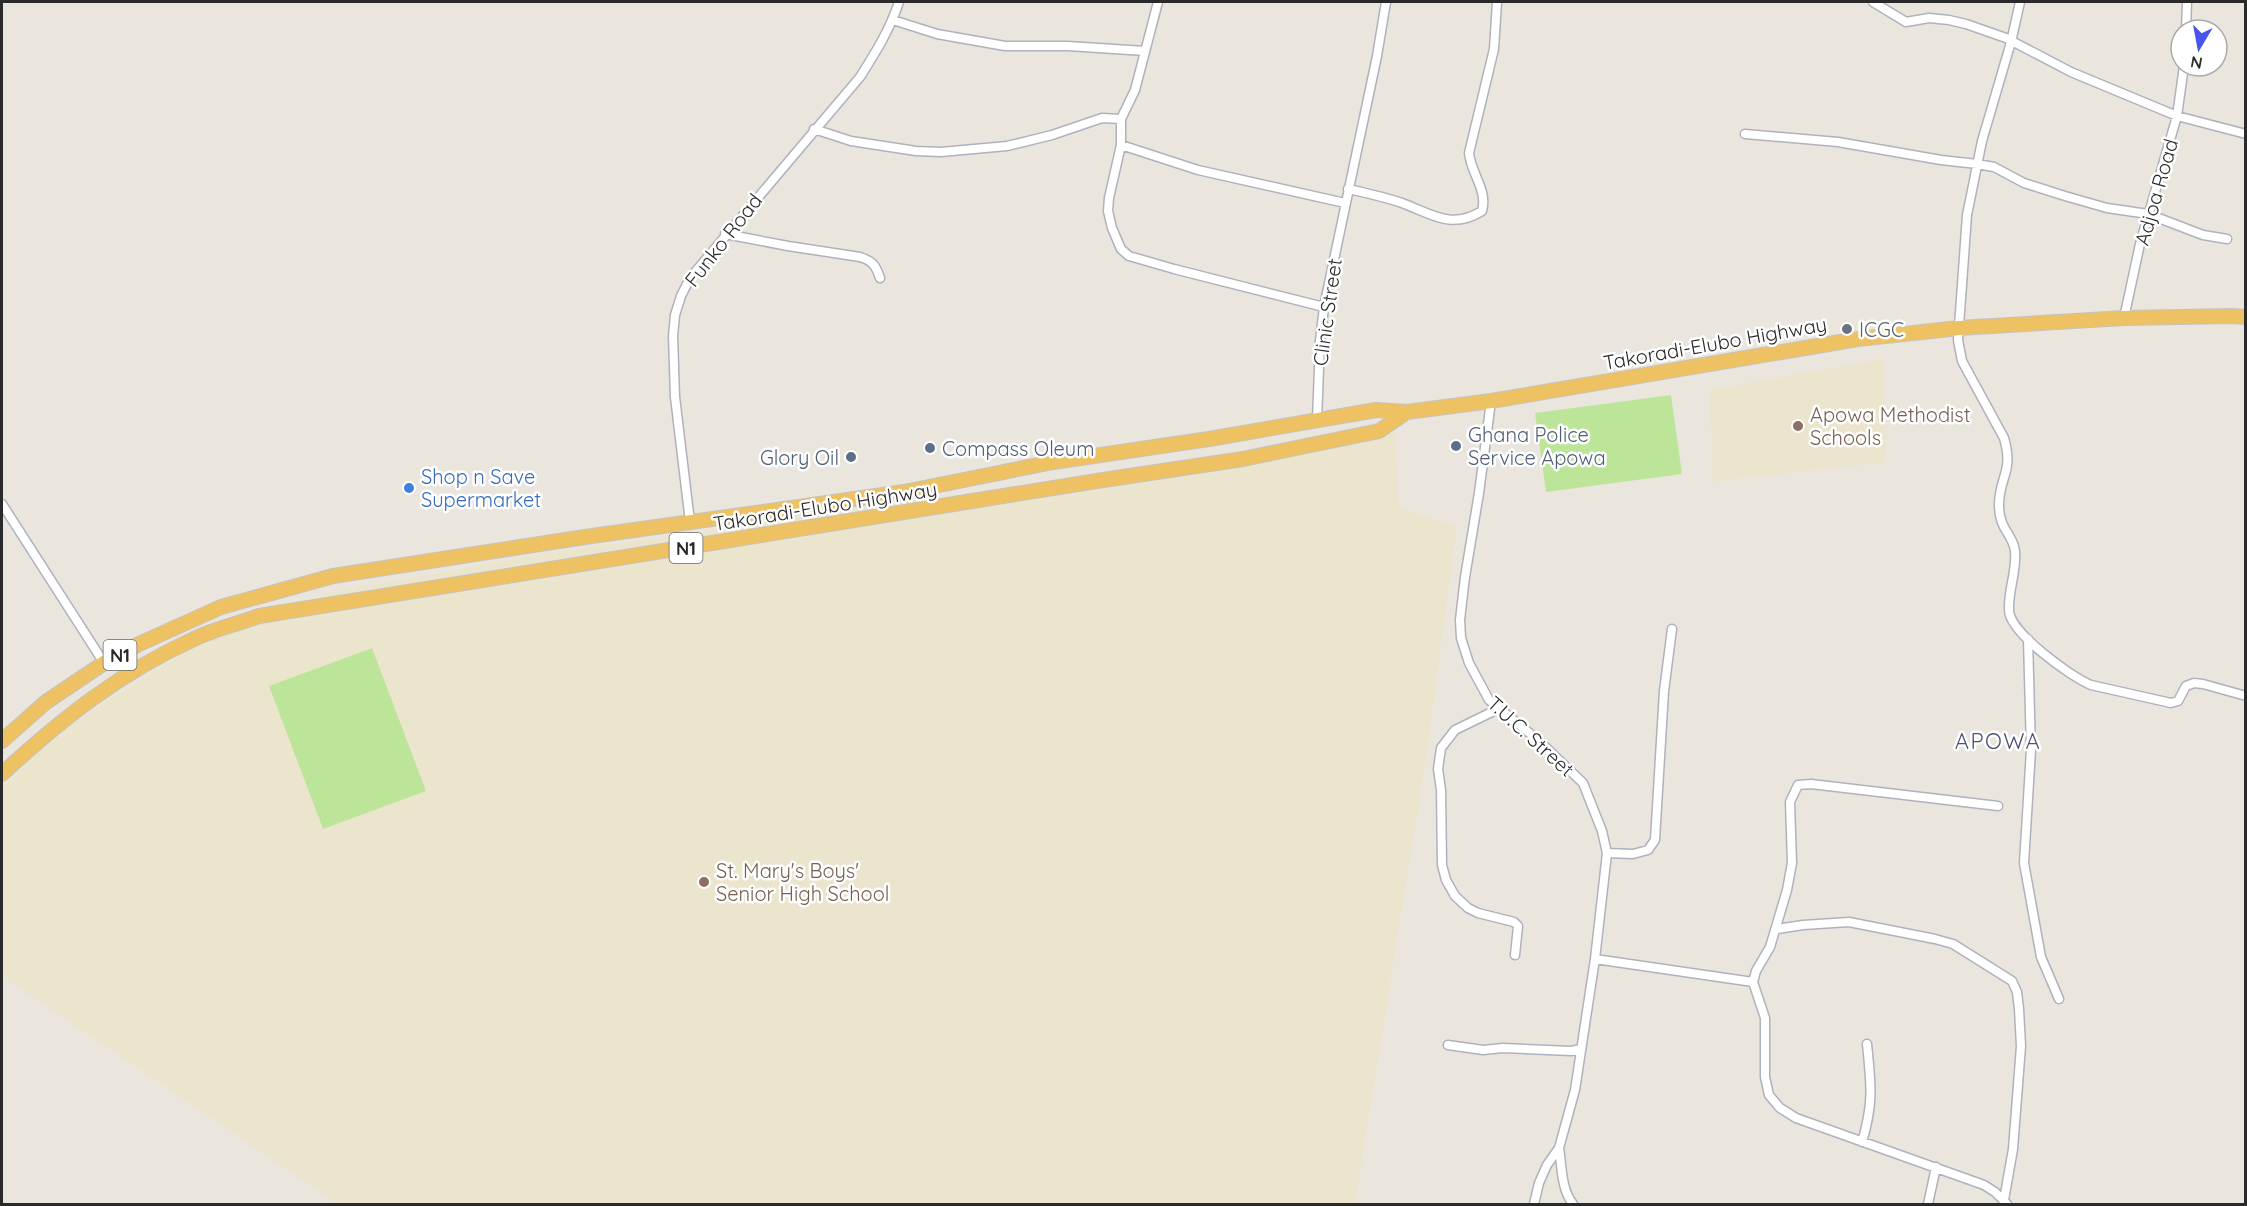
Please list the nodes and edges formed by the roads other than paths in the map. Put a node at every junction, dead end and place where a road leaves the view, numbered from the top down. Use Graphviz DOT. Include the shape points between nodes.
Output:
graph roads {
  1 [pos="899,2"];
  2 [pos="1158,2"];
  3 [pos="1386,2"];
  4 [pos="1497,2"];
  5 [pos="1873,2"];
  6 [pos="2020,2"];
  7 [pos="2187,2"];
  8 [pos="2186,18"];
  9 [pos="893,20"];
  10 [pos="2011,42"];
  11 [pos="1145,51"];
  12 [pos="2182,78"];
  13 [pos="2177,116"];
  14 [pos="1121,119"];
  15 [pos="814,129"];
  16 [pos="1745,134"];
  17 [pos="2246,134"];
  18 [pos="1120,145"];
  19 [pos="1977,164"];
  20 [pos="1348,189"];
  21 [pos="1345,203"];
  22 [pos="2148,214"];
  23 [pos="725,234"];
  24 [pos="2228,239"];
  25 [pos="880,278"];
  26 [pos="1324,307"];
  27 [pos="2246,317"];
  28 [pos="2124,318"];
  29 [pos="1959,328"];
  30 [pos="1491,401"];
  31 [pos="1407,412"];
  32 [pos="1317,421"];
  33 [pos="2,504"];
  34 [pos="690,522"];
  35 [pos="1672,629"];
  36 [pos="2028,639"];
  37 [pos="104,663"];
  38 [pos="2246,696"];
  39 [pos="1498,709"];
  40 [pos="2,741"];
  41 [pos="2,774"];
  42 [pos="1998,806"];
  43 [pos="1607,853"];
  44 [pos="1777,929"];
  45 [pos="1515,955"];
  46 [pos="1595,959"];
  47 [pos="1753,982"];
  48 [pos="2059,999"];
  49 [pos="1867,1044"];
  50 [pos="1448,1045"];
  51 [pos="1581,1049"];
  52 [pos="1862,1142"];
  53 [pos="1559,1148"];
  54 [pos="1936,1167"];
  55 [pos="2006,1202"];
  56 [pos="1534,1204"];
  57 [pos="1574,1204"];
  58 [pos="1928,1204"];
  1 -- 9 [label="street, Funko Road"];
  2 -- 11 [label="street"];
  3 -- 20 [label="street, Clinic Street"];
  4 -- 20 [label="street" via="1494,49 1469,153 1470,166 1483,192 1482,211 1457,221 1442,219"];
  5 -- 10 [label="street" via="1906,22 1949,20"];
  6 -- 10 [label="street"];
  7 -- 8 [label="street"];
  9 -- 11 [label="street" via="937,34 1005,46"];
  9 -- 15 [label="street, Funko Road" via="860,77"];
  10 -- 13 [label="street"];
  10 -- 19 [label="street"];
  11 -- 14 [label="street" via="1135,90"];
  12 -- 13 [label="street, Adjoa Road"];
  13 -- 17 [label="street"];
  13 -- 22 [label="street, Adjoa Road"];
  14 -- 15 [label="street" via="1102,118 1007,146 941,152 860,142"];
  14 -- 18 [label="street"];
  15 -- 23 [label="street, Funko Road"];
  16 -- 19 [label="street" via="1838,142"];
  18 -- 21 [label="street" via="1198,170"];
  18 -- 26 [label="street" via="1108,211 1121,249 1129,256"];
  19 -- 22 [label="street" via="2106,208"];
  19 -- 29 [label="street" via="1967,215"];
  20 -- 21 [label="street, Clinic Street"];
  21 -- 26 [label="street, Clinic Street"];
  22 -- 24 [label="street" via="2203,235"];
  22 -- 28 [label="street, Adjoa Road"];
  23 -- 25 [label="street" via="860,257 870,260"];
  23 -- 34 [label="street, Funko Road" via="690,278 675,315 675,397"];
  26 -- 32 [label="street, Clinic Street"];
  27 -- 28 [label="highway, Takoradi-Elubo Highway / N1"];
  28 -- 29 [label="highway, Takoradi-Elubo Highway / N1"];
  29 -- 30 [label="highway, Takoradi-Elubo Highway / N1" via="1849,340"];
  29 -- 36 [label="street" via="1962,362 2008,452 2009,464 1999,501 1999,519 2015,547 2016,559 2008,612"];
  30 -- 31 [label="highway, Takoradi-Elubo Highway / N1"];
  30 -- 39 [label="street, T.U.C. Street" via="1460,620 1469,663 1481,689"];
  31 -- 32 [label="highway, Takoradi-Elubo Highway / N1" via="1376,410"];
  31 -- 41 [label="highway, Takoradi-Elubo Highway / N1" via="1379,431 1243,459 259,616 196,638 119,679 59,723"];
  32 -- 34 [label="highway, Takoradi-Elubo Highway / N1" via="1053,462 904,492"];
  33 -- 37 [label="street"];
  34 -- 37 [label="highway, Takoradi-Elubo Highway / N1" via="333,576 221,607"];
  35 -- 43 [label="street" via="1655,840 1648,850"];
  36 -- 38 [label="street" via="2047,657 2091,685 2171,703 2178,701 2186,686 2194,683"];
  36 -- 48 [label="street" via="2031,750 2024,863 2041,957"];
  37 -- 40 [label="highway, Takoradi-Elubo Highway / N1" via="46,702"];
  39 -- 43 [label="street, T.U.C. Street" via="1583,783"];
  39 -- 45 [label="street" via="1455,730 1441,748 1438,769 1442,858 1446,880 1468,908 1518,926"];
  42 -- 44 [label="street" via="1798,785 1790,802 1792,863"];
  43 -- 46 [label="street, T.U.C. Street"];
  44 -- 47 [label="street"];
  44 -- 55 [label="street" via="1849,922 1935,939 1953,944 2012,981 2017,992 2021,1046"];
  46 -- 47 [label="street"];
  46 -- 51 [label="street, T.U.C. Street"];
  47 -- 52 [label="street" via="1765,1018 1765,1077 1769,1095 1796,1118"];
  49 -- 52 [label="street" via="1872,1082 1869,1120"];
  50 -- 51 [label="street" via="1483,1050"];
  51 -- 53 [label="street, T.U.C. Street" via="1575,1090"];
  52 -- 54 [label="street"];
  53 -- 56 [label="street, T.U.C. Street" via="1547,1165"];
  53 -- 57 [label="street" via="1567,1197"];
  54 -- 55 [label="street" via="1983,1185"];
  54 -- 58 [label="street"];
}
